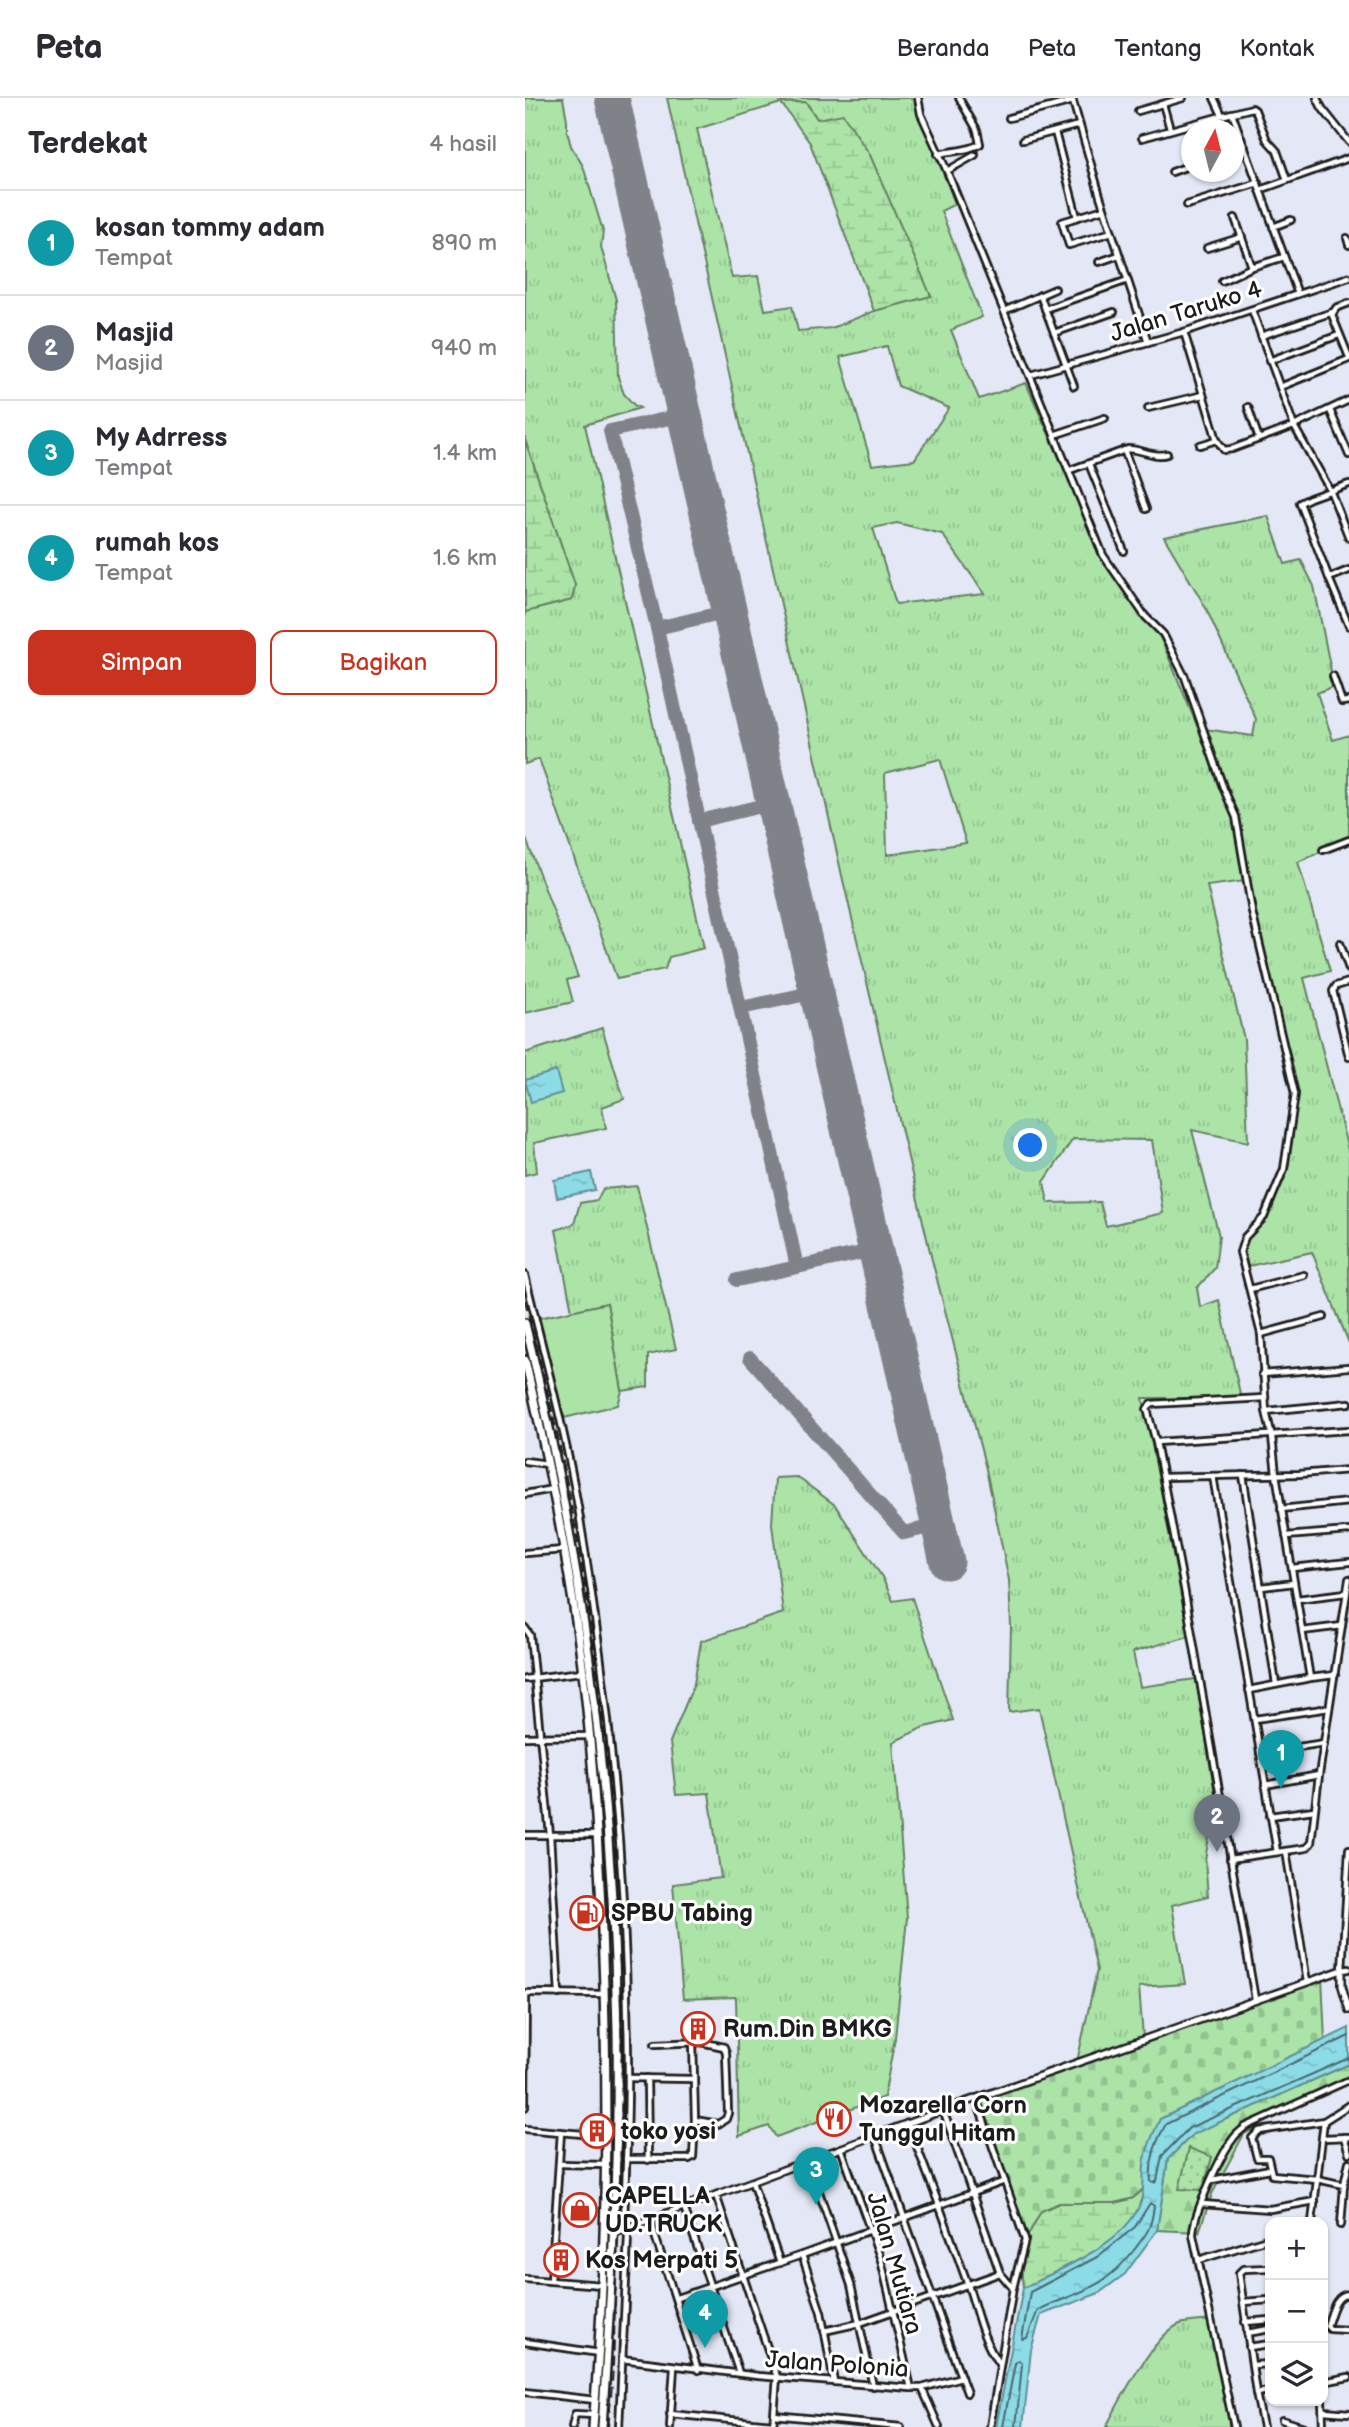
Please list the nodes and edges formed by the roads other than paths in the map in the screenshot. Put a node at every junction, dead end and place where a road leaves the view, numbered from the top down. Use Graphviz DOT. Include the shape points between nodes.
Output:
graph roads {
  1 [pos="918,98"];
  2 [pos="959,98"];
  3 [pos="1183,98"];
  4 [pos="1214,98"];
  5 [pos="1317,98"];
  6 [pos="1072,99"];
  7 [pos="1163,104"];
  8 [pos="1138,111"];
  9 [pos="1232,113"];
  10 [pos="1222,115"];
  11 [pos="1009,118"];
  12 [pos="1080,124"];
  13 [pos="1170,129"];
  14 [pos="1055,132"];
  15 [pos="1142,138"];
  16 [pos="1023,140"];
  17 [pos="1349,142"];
  18 [pos="1245,147"];
  19 [pos="938,154"];
  20 [pos="975,155"];
  21 [pos="1349,158"];
  22 [pos="1181,169"];
  23 [pos="947,171"];
  24 [pos="1172,173"];
  25 [pos="1287,180"];
  26 [pos="1258,183"];
  27 [pos="1260,190"];
  28 [pos="1187,205"];
  29 [pos="1104,209"];
  30 [pos="1077,217"];
  31 [pos="1235,218"];
  32 [pos="1291,220"];
  33 [pos="1273,228"];
  34 [pos="1112,232"];
  35 [pos="1242,237"];
  36 [pos="1347,238"];
  37 [pos="1349,245"];
  38 [pos="1207,248"];
  39 [pos="1119,255"];
  40 [pos="1285,257"];
  41 [pos="1099,262"];
  42 [pos="1252,267"];
  43 [pos="1349,277"];
  44 [pos="1128,280"];
  45 [pos="1222,281"];
  46 [pos="1055,289"];
  47 [pos="1298,294"];
  48 [pos="1040,295"];
  49 [pos="1349,303"];
  50 [pos="1045,309"];
  51 [pos="1252,310"];
  52 [pos="1004,311"];
  53 [pos="1114,312"];
  54 [pos="1333,312"];
  55 [pos="1184,332"];
  56 [pos="1054,333"];
  57 [pos="1339,335"];
  58 [pos="1261,336"];
  59 [pos="1148,342"];
  60 [pos="1349,358"];
  61 [pos="1269,360"];
  62 [pos="1066,365"];
  63 [pos="1031,375"];
  64 [pos="1074,386"];
  65 [pos="1280,387"];
  66 [pos="1203,395"];
  67 [pos="1349,400"];
  68 [pos="1248,407"];
  69 [pos="1149,408"];
  70 [pos="1331,410"];
  71 [pos="1105,418"];
  72 [pos="1294,426"];
  73 [pos="1054,435"];
  74 [pos="1259,439"];
  75 [pos="1217,440"];
  76 [pos="1347,441"];
  77 [pos="1200,445"];
  78 [pos="1124,450"];
  79 [pos="1167,454"];
  80 [pos="1349,455"];
  81 [pos="1089,464"];
  82 [pos="1070,470"];
  83 [pos="1349,484"];
  84 [pos="1330,490"];
  85 [pos="1146,509"];
  86 [pos="1349,538"];
  87 [pos="1124,551"];
  88 [pos="1349,570"];
  89 [pos="1329,578"];
  90 [pos="1349,626"];
  91 [pos="1333,676"];
  92 [pos="1349,701"];
  93 [pos="1349,840"];
  94 [pos="1323,850"];
  95 [pos="1340,943"];
  96 [pos="1349,968"];
  97 [pos="1349,982"];
  98 [pos="1349,1057"];
  99 [pos="525,1275"];
  100 [pos="1304,1275"];
  101 [pos="1251,1289"];
  102 [pos="1324,1317"];
  103 [pos="525,1323"];
  104 [pos="1261,1334"];
  105 [pos="527,1343"];
  106 [pos="525,1360"];
  107 [pos="1349,1367"];
  108 [pos="1262,1374"];
  109 [pos="527,1378"];
  110 [pos="1265,1398"];
  111 [pos="1349,1403"];
  112 [pos="1266,1411"];
  113 [pos="1349,1430"];
  114 [pos="1272,1437"];
  115 [pos="1156,1442"];
  116 [pos="525,1461"];
  117 [pos="548,1464"];
  118 [pos="1349,1470"];
  119 [pos="1276,1474"];
  120 [pos="1243,1475"];
  121 [pos="1213,1476"];
  122 [pos="572,1477"];
  123 [pos="1163,1477"];
  124 [pos="560,1478"];
  125 [pos="553,1489"];
  126 [pos="525,1494"];
  127 [pos="1349,1502"];
  128 [pos="1282,1509"];
  129 [pos="1349,1531"];
  130 [pos="1286,1536"];
  131 [pos="564,1550"];
  132 [pos="525,1553"];
  133 [pos="1349,1562"];
  134 [pos="1292,1568"];
  135 [pos="1349,1579"];
  136 [pos="1294,1583"];
  137 [pos="1261,1587"];
  138 [pos="1346,1593"];
  139 [pos="1297,1599"];
  140 [pos="1342,1626"];
  141 [pos="525,1628"];
  142 [pos="1302,1631"];
  143 [pos="582,1638"];
  144 [pos="582,1672"];
  145 [pos="1335,1675"];
  146 [pos="533,1678"];
  147 [pos="1310,1678"];
  148 [pos="525,1679"];
  149 [pos="1276,1684"];
  150 [pos="1249,1690"];
  151 [pos="1329,1708"];
  152 [pos="1255,1719"];
  153 [pos="539,1736"];
  154 [pos="590,1736"];
  155 [pos="525,1737"];
  156 [pos="1324,1743"];
  157 [pos="1260,1753"];
  158 [pos="1319,1775"];
  159 [pos="1265,1785"];
  160 [pos="1314,1810"];
  161 [pos="1270,1816"];
  162 [pos="525,1835"];
  163 [pos="550,1835"];
  164 [pos="598,1835"];
  165 [pos="1349,1849"];
  166 [pos="1286,1851"];
  167 [pos="1277,1852"];
  168 [pos="600,1858"];
  169 [pos="609,1858"];
  170 [pos="1230,1859"];
  171 [pos="1348,1895"];
  172 [pos="1345,1969"];
  173 [pos="1307,1982"];
  174 [pos="526,1993"];
  175 [pos="559,1994"];
  176 [pos="605,1994"];
  177 [pos="1255,1999"];
  178 [pos="1349,2010"];
  179 [pos="617,2032"];
  180 [pos="607,2033"];
  181 [pos="693,2042"];
  182 [pos="655,2044"];
  183 [pos="628,2078"];
  184 [pos="647,2078"];
  185 [pos="694,2079"];
  186 [pos="1349,2080"];
  187 [pos="526,2085"];
  188 [pos="976,2098"];
  189 [pos="1349,2105"];
  190 [pos="525,2107"];
  191 [pos="943,2110"];
  192 [pos="695,2120"];
  193 [pos="1324,2121"];
  194 [pos="908,2123"];
  195 [pos="525,2129"];
  196 [pos="561,2132"];
  197 [pos="607,2136"];
  198 [pos="876,2136"];
  199 [pos="1346,2137"];
  200 [pos="1323,2138"];
  201 [pos="841,2148"];
  202 [pos="1349,2153"];
  203 [pos="626,2160"];
  204 [pos="648,2160"];
  205 [pos="808,2160"];
  206 [pos="1349,2162"];
  207 [pos="559,2164"];
  208 [pos="606,2165"];
  209 [pos="1270,2169"];
  210 [pos="1317,2179"];
  211 [pos="1212,2180"];
  212 [pos="1005,2181"];
  213 [pos="752,2182"];
  214 [pos="1344,2185"];
  215 [pos="972,2193"];
  216 [pos="716,2195"];
  217 [pos="1315,2201"];
  218 [pos="939,2204"];
  219 [pos="1202,2204"];
  220 [pos="684,2207"];
  221 [pos="905,2217"];
  222 [pos="1313,2217"];
  223 [pos="650,2220"];
  224 [pos="1341,2225"];
  225 [pos="626,2229"];
  226 [pos="870,2229"];
  227 [pos="614,2233"];
  228 [pos="1265,2240"];
  229 [pos="837,2242"];
  230 [pos="802,2255"];
  231 [pos="1199,2260"];
  232 [pos="780,2263"];
  233 [pos="1265,2268"];
  234 [pos="1000,2273"];
  235 [pos="744,2275"];
  236 [pos="525,2279"];
  237 [pos="551,2281"];
  238 [pos="967,2283"];
  239 [pos="602,2285"];
  240 [pos="710,2286"];
  241 [pos="1013,2288"];
  242 [pos="1349,2294"];
  243 [pos="933,2297"];
  244 [pos="677,2298"];
  245 [pos="1265,2300"];
  246 [pos="1243,2302"];
  247 [pos="893,2311"];
  248 [pos="1265,2320"];
  249 [pos="1245,2322"];
  250 [pos="860,2323"];
  251 [pos="1265,2330"];
  252 [pos="1349,2330"];
  253 [pos="824,2331"];
  254 [pos="1247,2333"];
  255 [pos="525,2342"];
  256 [pos="1265,2345"];
  257 [pos="1249,2347"];
  258 [pos="599,2353"];
  259 [pos="622,2359"];
  260 [pos="1265,2364"];
  261 [pos="1000,2365"];
  262 [pos="1253,2365"];
  263 [pos="674,2367"];
  264 [pos="698,2370"];
  265 [pos="739,2373"];
  266 [pos="777,2377"];
  267 [pos="961,2377"];
  268 [pos="1349,2377"];
  269 [pos="1328,2381"];
  270 [pos="834,2382"];
  271 [pos="873,2386"];
  272 [pos="911,2388"];
  273 [pos="922,2388"];
  274 [pos="1265,2391"];
  275 [pos="525,2392"];
  276 [pos="1255,2392"];
  277 [pos="967,2393"];
  278 [pos="595,2400"];
  279 [pos="1323,2406"];
  280 [pos="1324,2411"];
  281 [pos="1349,2413"];
  282 [pos="670,2414"];
  283 [pos="594,2415"];
  284 [pos="774,2415"];
  285 [pos="1282,2420"];
  286 [pos="773,2426"];
  287 [pos="572,2427"];
  288 [pos="593,2427"];
  289 [pos="602,2427"];
  290 [pos="619,2427"];
  291 [pos="670,2427"];
  292 [pos="901,2427"];
  293 [pos="939,2427"];
  294 [pos="990,2427"];
  295 [pos="1234,2427"];
  296 [pos="1263,2427"];
  297 [pos="1304,2427"];
  298 [pos="1323,2427"];
  1 -- 19 [label="street"];
  2 -- 19 [label="street" via="980,144"];
  3 -- 7 [label="street"];
  4 -- 10 [label="street"];
  5 -- 17 [label="street"];
  6 -- 11 [label="street"];
  6 -- 12 [label="street"];
  7 -- 8 [label="street"];
  7 -- 13 [label="street"];
  9 -- 10 [label="street"];
  9 -- 18 [label="street"];
  9 -- 25 [label="street" via="1255,110"];
  10 -- 13 [label="street"];
  12 -- 14 [label="street"];
  12 -- 29 [label="street"];
  13 -- 15 [label="street"];
  14 -- 16 [label="street"];
  14 -- 30 [label="street"];
  18 -- 26 [label="street"];
  19 -- 23 [label="street"];
  20 -- 23 [label="street"];
  21 -- 25 [label="street"];
  22 -- 24 [label="street"];
  23 -- 52 [label="street"];
  25 -- 27 [label="street"];
  26 -- 27 [label="street"];
  26 -- 28 [label="street"];
  27 -- 33 [label="street"];
  29 -- 30 [label="street"];
  29 -- 34 [label="street"];
  30 -- 34 [label="street" via="1062,222 1069,245"];
  31 -- 35 [label="street"];
  32 -- 33 [label="street"];
  33 -- 40 [label="street"];
  34 -- 39 [label="street"];
  35 -- 38 [label="street"];
  35 -- 42 [label="street"];
  36 -- 37 [label="street"];
  39 -- 41 [label="street"];
  39 -- 44 [label="street"];
  40 -- 42 [label="street"];
  40 -- 47 [label="street"];
  42 -- 45 [label="street"];
  43 -- 47 [label="street, Jalan Taruko 4"];
  44 -- 50 [label="street"];
  44 -- 59 [label="street"];
  46 -- 48 [label="street"];
  47 -- 51 [label="street, Jalan Taruko 4"];
  48 -- 50 [label="street"];
  48 -- 52 [label="street"];
  49 -- 54 [label="street"];
  50 -- 56 [label="street"];
  51 -- 55 [label="street, Jalan Taruko 4"];
  51 -- 58 [label="street"];
  52 -- 63 [label="street"];
  53 -- 56 [label="street"];
  54 -- 57 [label="street"];
  54 -- 58 [label="street"];
  55 -- 59 [label="street, Jalan Taruko 4"];
  55 -- 66 [label="street"];
  56 -- 62 [label="street"];
  57 -- 60 [label="street"];
  57 -- 61 [label="street"];
  58 -- 61 [label="street"];
  59 -- 62 [label="street, Jalan Taruko 4"];
  60 -- 65 [label="street"];
  61 -- 65 [label="street"];
  62 -- 63 [label="street, Jalan Taruko 4"];
  62 -- 64 [label="street"];
  63 -- 73 [label="street"];
  65 -- 72 [label="street"];
  66 -- 69 [label="street"];
  66 -- 75 [label="street"];
  67 -- 70 [label="street"];
  68 -- 74 [label="street"];
  70 -- 72 [label="street"];
  70 -- 76 [label="street"];
  71 -- 73 [label="street"];
  72 -- 74 [label="street"];
  72 -- 84 [label="street"];
  73 -- 82 [label="street"];
  74 -- 75 [label="street" via="1227,450"];
  75 -- 77 [label="street"];
  76 -- 80 [label="street"];
  78 -- 79 [label="street"];
  78 -- 81 [label="street"];
  78 -- 85 [label="street"];
  81 -- 82 [label="street"];
  81 -- 87 [label="street"];
  82 -- 101 [label="street" via="1103,555 1163,634 1185,677 1236,817 1252,912 1295,1099 1280,1180 1262,1221 1241,1244 1240,1257"];
  83 -- 84 [label="street"];
  84 -- 86 [label="street"];
  84 -- 89 [label="street" via="1300,503"];
  88 -- 89 [label="street"];
  89 -- 90 [label="street"];
  91 -- 92 [label="street" via="1342,702"];
  93 -- 94 [label="street"];
  95 -- 96 [label="street"];
  97 -- 98 [label="street" via="1333,991"];
  99 -- 122 [label="street"];
  100 -- 101 [label="street"];
  101 -- 104 [label="street"];
  102 -- 104 [label="street"];
  103 -- 105 [label="highway"];
  104 -- 108 [label="street"];
  105 -- 124 [label="highway"];
  106 -- 109 [label="highway"];
  107 -- 108 [label="street"];
  108 -- 110 [label="street"];
  109 -- 117 [label="highway"];
  110 -- 112 [label="street"];
  110 -- 115 [label="street" via="1151,1404 1147,1409"];
  111 -- 112 [label="street"];
  112 -- 114 [label="street"];
  113 -- 114 [label="street"];
  114 -- 115 [label="street"];
  114 -- 119 [label="street"];
  115 -- 123 [label="street"];
  116 -- 117 [label="street"];
  117 -- 125 [label="highway"];
  118 -- 119 [label="street"];
  119 -- 120 [label="street"];
  119 -- 128 [label="street"];
  120 -- 121 [label="street"];
  120 -- 137 [label="street"];
  121 -- 123 [label="street"];
  121 -- 150 [label="street"];
  122 -- 124 [label="street"];
  122 -- 183 [label="street" via="618,1819"];
  123 -- 170 [label="street"];
  124 -- 143 [label="highway"];
  125 -- 126 [label="street"];
  125 -- 131 [label="highway"];
  127 -- 128 [label="street"];
  128 -- 130 [label="street"];
  129 -- 130 [label="street"];
  130 -- 134 [label="street"];
  131 -- 132 [label="street"];
  131 -- 143 [label="highway"];
  133 -- 134 [label="street"];
  134 -- 136 [label="street"];
  135 -- 138 [label="street"];
  136 -- 137 [label="street"];
  136 -- 139 [label="street"];
  137 -- 149 [label="street"];
  138 -- 139 [label="street"];
  138 -- 140 [label="street"];
  139 -- 142 [label="street"];
  140 -- 142 [label="street"];
  140 -- 145 [label="street"];
  141 -- 146 [label="street" via="530,1635"];
  142 -- 147 [label="street"];
  143 -- 144 [label="highway"];
  143 -- 169 [label="highway" via="603,1775"];
  144 -- 146 [label="street"];
  144 -- 154 [label="highway"];
  145 -- 147 [label="street"];
  145 -- 151 [label="street"];
  146 -- 148 [label="street"];
  146 -- 153 [label="street"];
  147 -- 149 [label="street"];
  149 -- 150 [label="street"];
  150 -- 152 [label="street"];
  151 -- 152 [label="street"];
  151 -- 156 [label="street"];
  152 -- 157 [label="street"];
  153 -- 154 [label="street"];
  153 -- 155 [label="street"];
  153 -- 163 [label="street"];
  154 -- 164 [label="highway"];
  156 -- 157 [label="street"];
  156 -- 158 [label="street"];
  157 -- 159 [label="street"];
  158 -- 159 [label="street"];
  158 -- 160 [label="street"];
  159 -- 161 [label="street"];
  160 -- 161 [label="street"];
  160 -- 166 [label="street" via="1311,1843"];
  161 -- 167 [label="street"];
  162 -- 163 [label="street"];
  163 -- 164 [label="street"];
  163 -- 175 [label="street"];
  164 -- 168 [label="highway"];
  165 -- 171 [label="street"];
  166 -- 167 [label="street"];
  166 -- 173 [label="street"];
  167 -- 170 [label="street"];
  168 -- 169 [label="highway"];
  168 -- 176 [label="highway"];
  169 -- 179 [label="highway"];
  170 -- 177 [label="street"];
  171 -- 172 [label="street"];
  172 -- 173 [label="street"];
  172 -- 178 [label="street" via="1342,1986"];
  173 -- 177 [label="street"];
  174 -- 175 [label="street"];
  174 -- 187 [label="street"];
  175 -- 176 [label="street"];
  176 -- 180 [label="highway"];
  177 -- 188 [label="street"];
  179 -- 180 [label="highway"];
  179 -- 227 [label="highway"];
  180 -- 197 [label="highway"];
  181 -- 182 [label="street"];
  181 -- 185 [label="street"];
  181 -- 192 [label="street" via="724,2047 728,2113 718,2124"];
  183 -- 184 [label="street"];
  183 -- 203 [label="street"];
  184 -- 185 [label="street"];
  184 -- 204 [label="street"];
  185 -- 192 [label="street"];
  186 -- 211 [label="street" via="1245,2127 1232,2140"];
  187 -- 190 [label="street"];
  188 -- 191 [label="street"];
  188 -- 212 [label="street"];
  189 -- 193 [label="street"];
  191 -- 194 [label="street"];
  191 -- 215 [label="street"];
  192 -- 204 [label="street" via="692,2158"];
  193 -- 200 [label="street"];
  193 -- 209 [label="street" via="1256,2132 1252,2138 1257,2158 1268,2158"];
  194 -- 198 [label="street"];
  194 -- 218 [label="street"];
  195 -- 196 [label="street"];
  196 -- 197 [label="street"];
  196 -- 207 [label="street"];
  197 -- 208 [label="highway"];
  198 -- 201 [label="street"];
  198 -- 221 [label="street"];
  199 -- 200 [label="street"];
  199 -- 202 [label="street"];
  200 -- 210 [label="street"];
  201 -- 205 [label="street"];
  201 -- 226 [label="street, Jalan Mutiara"];
  203 -- 204 [label="street"];
  203 -- 225 [label="street"];
  205 -- 213 [label="street"];
  205 -- 229 [label="street"];
  206 -- 214 [label="street"];
  207 -- 208 [label="street"];
  207 -- 237 [label="street"];
  208 -- 239 [label="highway"];
  209 -- 210 [label="street" via="1274,2175"];
  209 -- 211 [label="street"];
  210 -- 214 [label="street"];
  210 -- 217 [label="street"];
  211 -- 219 [label="street"];
  212 -- 215 [label="street"];
  212 -- 241 [label="street" via="1025,2240"];
  213 -- 216 [label="street"];
  213 -- 232 [label="street"];
  214 -- 224 [label="street"];
  215 -- 218 [label="street"];
  215 -- 234 [label="street"];
  216 -- 220 [label="street"];
  216 -- 235 [label="street"];
  217 -- 219 [label="street" via="1270,2209"];
  217 -- 222 [label="street"];
  218 -- 221 [label="street"];
  218 -- 238 [label="street"];
  219 -- 231 [label="street" via="1193,2230"];
  220 -- 223 [label="street"];
  220 -- 240 [label="street"];
  221 -- 226 [label="street"];
  221 -- 243 [label="street"];
  223 -- 225 [label="street"];
  223 -- 244 [label="street"];
  225 -- 227 [label="street"];
  225 -- 259 [label="street"];
  226 -- 229 [label="street"];
  226 -- 247 [label="street, Jalan Mutiara"];
  227 -- 289 [label="highway"];
  228 -- 231 [label="street"];
  229 -- 230 [label="street"];
  229 -- 250 [label="street"];
  230 -- 232 [label="street"];
  230 -- 253 [label="street"];
  231 -- 295 [label="street"];
  232 -- 235 [label="street"];
  233 -- 246 [label="street" via="1240,2271"];
  234 -- 238 [label="street"];
  234 -- 241 [label="street"];
  235 -- 240 [label="street"];
  235 -- 266 [label="street"];
  236 -- 237 [label="street"];
  237 -- 239 [label="street"];
  238 -- 243 [label="street"];
  238 -- 261 [label="street" via="987,2344"];
  239 -- 258 [label="highway"];
  240 -- 244 [label="street"];
  240 -- 265 [label="street"];
  241 -- 261 [label="street"];
  242 -- 252 [label="street" via="1338,2298 1327,2326"];
  243 -- 247 [label="street"];
  243 -- 267 [label="street"];
  244 -- 264 [label="street"];
  245 -- 246 [label="street"];
  246 -- 249 [label="street"];
  247 -- 250 [label="street"];
  247 -- 272 [label="street, Jalan Mutiara"];
  248 -- 249 [label="street"];
  249 -- 254 [label="street"];
  250 -- 253 [label="street"];
  250 -- 271 [label="street"];
  251 -- 254 [label="street"];
  253 -- 270 [label="street"];
  254 -- 257 [label="street"];
  255 -- 258 [label="street"];
  256 -- 257 [label="street"];
  257 -- 262 [label="street"];
  258 -- 278 [label="highway"];
  259 -- 263 [label="street, Jalan Polonia"];
  259 -- 290 [label="street"];
  260 -- 262 [label="street"];
  261 -- 294 [label="street"];
  262 -- 276 [label="street"];
  263 -- 264 [label="street, Jalan Polonia"];
  263 -- 282 [label="street"];
  264 -- 265 [label="street, Jalan Polonia"];
  265 -- 266 [label="street, Jalan Polonia"];
  266 -- 270 [label="street, Jalan Polonia"];
  266 -- 284 [label="street"];
  267 -- 273 [label="street, Jalan Polonia"];
  267 -- 277 [label="street"];
  268 -- 269 [label="street"];
  270 -- 271 [label="street, Jalan Polonia"];
  271 -- 272 [label="street, Jalan Polonia"];
  272 -- 273 [label="street, Jalan Polonia"];
  273 -- 293 [label="street"];
  274 -- 276 [label="street"];
  275 -- 278 [label="street"];
  276 -- 296 [label="street"];
  278 -- 283 [label="highway"];
  279 -- 280 [label="street"];
  280 -- 281 [label="street"];
  280 -- 298 [label="street"];
  282 -- 286 [label="street"];
  282 -- 291 [label="street"];
  283 -- 287 [label="street" via="575,2414"];
  283 -- 288 [label="highway"];
  284 -- 286 [label="street"];
  284 -- 292 [label="street"];
  285 -- 297 [label="street"];
}
